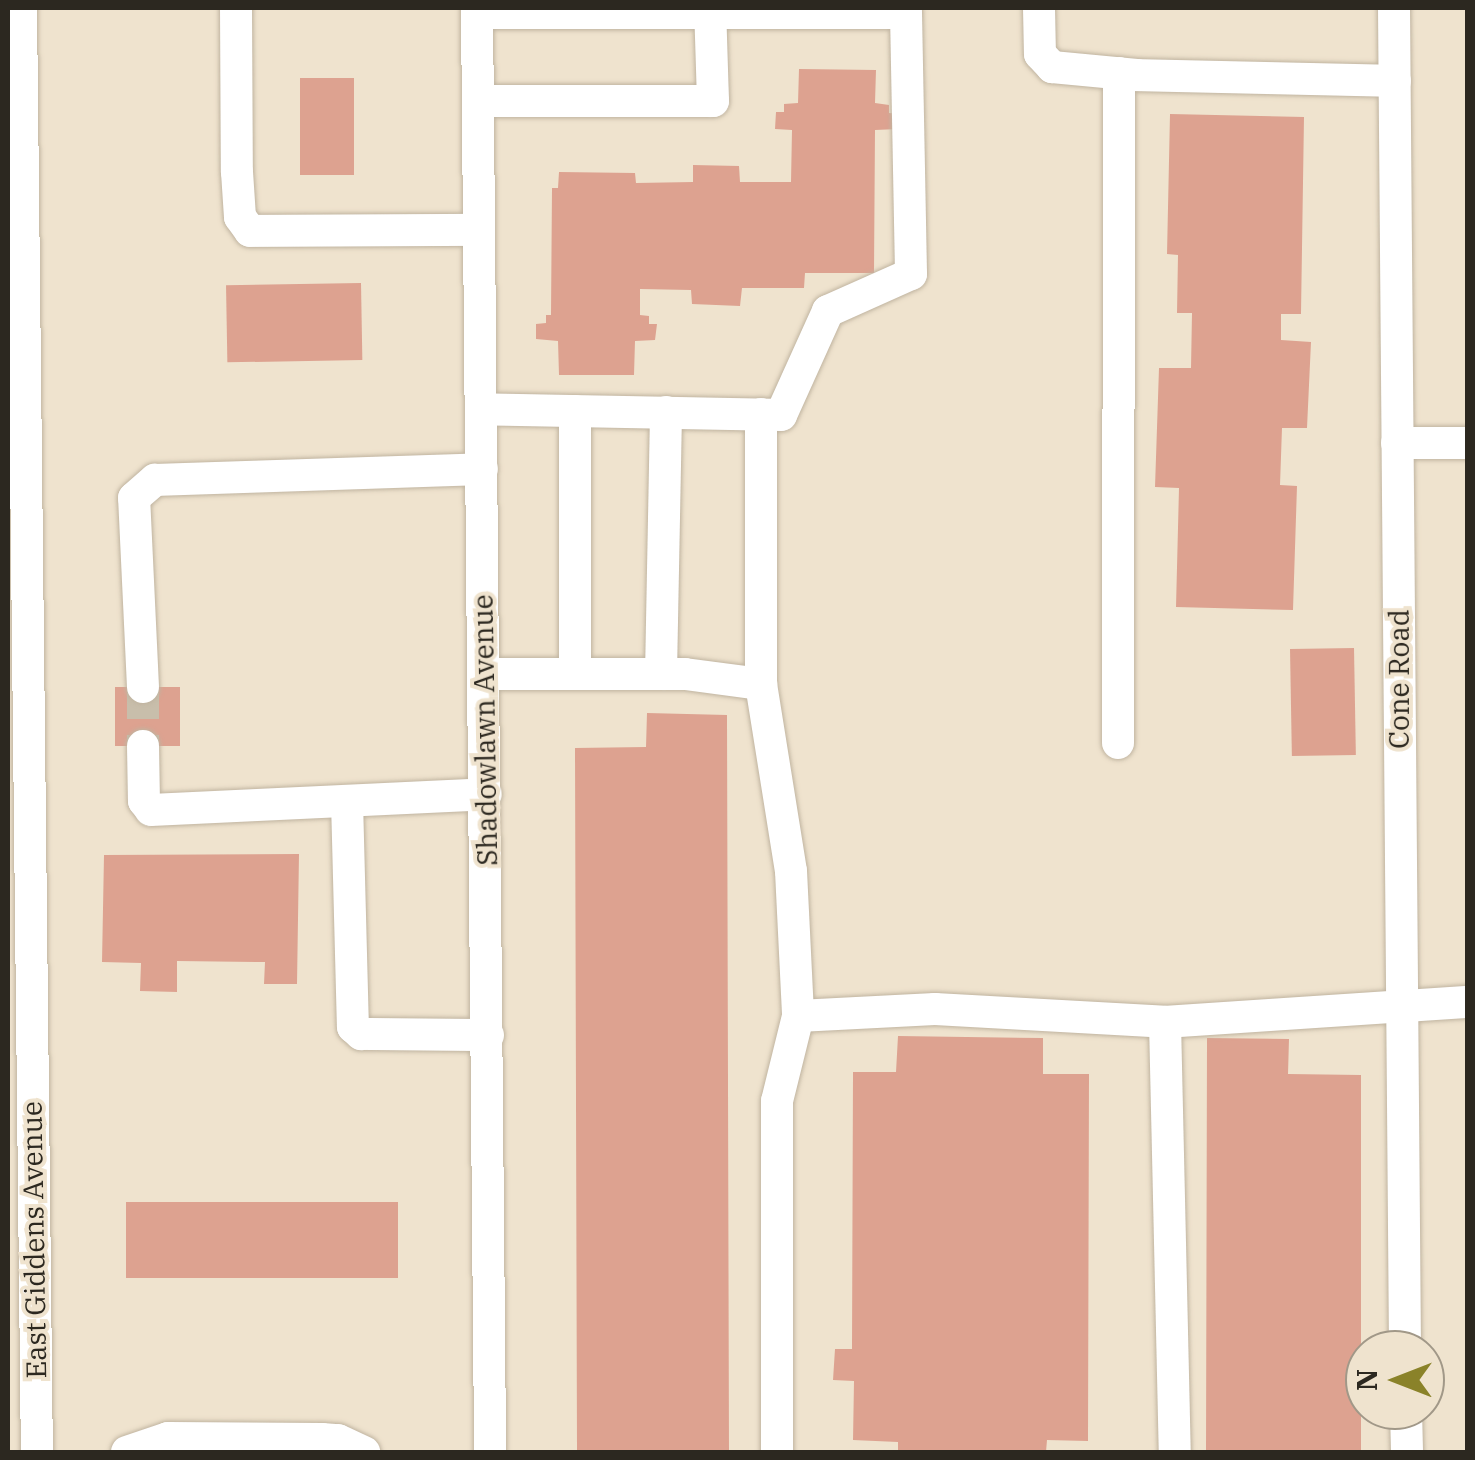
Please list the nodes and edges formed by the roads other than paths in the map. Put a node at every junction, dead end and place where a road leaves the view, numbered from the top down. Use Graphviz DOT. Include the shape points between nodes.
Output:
graph roads {
  1 [pos="21,8"];
  2 [pos="236,8"];
  3 [pos="1039,8"];
  4 [pos="1394,8"];
  5 [pos="477,10"];
  6 [pos="710,11"];
  7 [pos="1119,74"];
  8 [pos="1395,81"];
  9 [pos="478,102"];
  10 [pos="480,230"];
  11 [pos="482,409"];
  12 [pos="575,410"];
  13 [pos="666,412"];
  14 [pos="761,414"];
  15 [pos="1397,443"];
  16 [pos="1468,443"];
  17 [pos="482,469"];
  18 [pos="485,674"];
  19 [pos="576,674"];
  20 [pos="662,674"];
  21 [pos="760,684"];
  22 [pos="143,687"];
  23 [pos="1118,743"];
  24 [pos="143,746"];
  25 [pos="486,794"];
  26 [pos="347,800"];
  27 [pos="1468,1002"];
  28 [pos="1402,1008"];
  29 [pos="798,1016"];
  30 [pos="1165,1022"];
  31 [pos="488,1035"];
  32 [pos="1405,1330"];
  33 [pos="36,1452"];
  34 [pos="127,1452"];
  35 [pos="364,1452"];
  36 [pos="490,1452"];
  37 [pos="778,1452"];
  38 [pos="1175,1452"];
  1 -- 33 [label="street, East Giddens Avenue"];
  2 -- 10 [label="street" via="237,172 240,217 250,231"];
  3 -- 7 [label="street" via="1040,54 1052,67"];
  4 -- 8 [label="street, Cone Road"];
  5 -- 6 [label="street"];
  5 -- 9 [label="street, Shadowlawn Avenue"];
  6 -- 9 [label="street" via="712,102"];
  6 -- 14 [label="street" via="906,14 912,274 828,311 781,415"];
  7 -- 8 [label="street"];
  7 -- 23 [label="street"];
  8 -- 15 [label="street, Cone Road"];
  9 -- 10 [label="street, Shadowlawn Avenue"];
  10 -- 11 [label="street, Shadowlawn Avenue"];
  11 -- 12 [label="street"];
  11 -- 17 [label="street, Shadowlawn Avenue"];
  12 -- 13 [label="street"];
  12 -- 19 [label="street"];
  13 -- 14 [label="street"];
  13 -- 20 [label="street"];
  14 -- 21 [label="street"];
  15 -- 16 [label="street"];
  15 -- 28 [label="street, Cone Road"];
  17 -- 18 [label="street, Shadowlawn Avenue"];
  17 -- 22 [label="street" via="155,480 134,498"];
  18 -- 19 [label="street"];
  18 -- 25 [label="street, Shadowlawn Avenue"];
  19 -- 20 [label="street"];
  20 -- 21 [label="street"];
  21 -- 29 [label="street" via="791,871"];
  24 -- 26 [label="street" via="144,800 151,810"];
  25 -- 26 [label="street"];
  25 -- 31 [label="street, Shadowlawn Avenue"];
  26 -- 31 [label="street" via="353,1027 361,1034"];
  27 -- 28 [label="street"];
  28 -- 30 [label="street"];
  28 -- 32 [label="street, Cone Road"];
  29 -- 30 [label="street" via="935,1009"];
  29 -- 37 [label="street" via="778,1101"];
  30 -- 38 [label="street"];
  31 -- 36 [label="street, Shadowlawn Avenue"];
  34 -- 35 [label="street" via="168,1438 285,1438 338,1440"];
}
